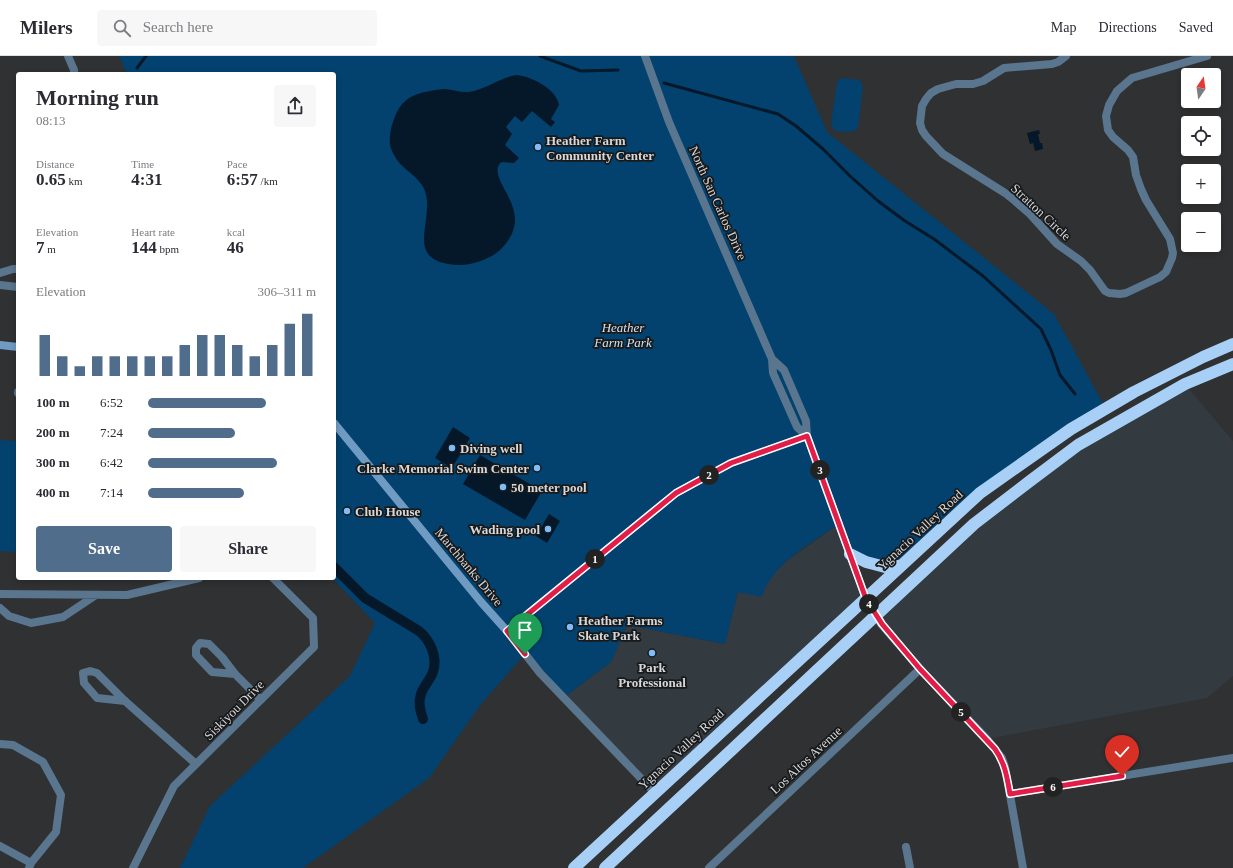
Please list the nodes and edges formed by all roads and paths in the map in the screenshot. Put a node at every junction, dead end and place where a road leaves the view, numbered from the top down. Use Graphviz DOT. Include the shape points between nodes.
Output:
graph roads {
  1 [pos="68,56"];
  2 [pos="645,56"];
  3 [pos="1066,56"];
  4 [pos="1207,56"];
  5 [pos="74,72"];
  6 [pos="16,270"];
  7 [pos="0,273"];
  8 [pos="0,285"];
  9 [pos="16,287"];
  10 [pos="1233,344"];
  11 [pos="0,345"];
  12 [pos="16,347"];
  13 [pos="1233,364"];
  14 [pos="336,425"];
  15 [pos="1068,432"];
  16 [pos="807,436"];
  17 [pos="1030,481"];
  18 [pos="850,554"];
  19 [pos="903,564"];
  20 [pos="191,580"];
  21 [pos="275,580"];
  22 [pos="0,594"];
  23 [pos="96,595"];
  24 [pos="866,599"];
  25 [pos="0,608"];
  26 [pos="876,614"];
  27 [pos="507,631"];
  28 [pos="920,669"];
  29 [pos="235,674"];
  30 [pos="261,700"];
  31 [pos="125,701"];
  32 [pos="0,744"];
  33 [pos="1233,758"];
  34 [pos="196,764"];
  35 [pos="655,793"];
  36 [pos="1010,794"];
  37 [pos="0,846"];
  38 [pos="906,847"];
  39 [pos="30,865"];
  40 [pos="133,868"];
  41 [pos="574,868"];
  42 [pos="605,868"];
  43 [pos="709,868"];
  44 [pos="910,868"];
  45 [pos="1024,868"];
  1 -- 5 [label="street"];
  2 -- 16 [label="street, North San Carlos Drive" via="669,122 772,359 784,370 806,421"];
  3 -- 4 [label="street, Stratton Circle" via="1052,64 1004,68 983,81 938,89 931,93 922,106 920,123 926,136 943,154 1015,201 1056,244 1081,261 1105,291 1114,294 1126,293 1160,277 1166,272 1173,253 1170,239 1140,189 1133,157 1108,130 1106,116 1109,105 1117,91 1132,78"];
  6 -- 7 [label="street"];
  8 -- 9 [label="street"];
  10 -- 15 [label="highway, Ygnacio Valley Road" via="1134,392"];
  11 -- 12 [label="street"];
  13 -- 17 [label="highway" via="1185,384 1078,445"];
  14 -- 27 [label="street, Marchbanks Drive"];
  15 -- 17 [label="highway" via="1061,444 1027,468 1026,474"];
  15 -- 19 [label="highway, Ygnacio Valley Road" via="980,493"];
  16 -- 18 [label="street, North San Carlos Drive"];
  16 -- 27 [label="street" via="731,463 676,493"];
  17 -- 26 [label="highway" via="974,524"];
  18 -- 19 [label="highway" via="866,562 889,568"];
  18 -- 24 [label="street, North San Carlos Drive"];
  19 -- 24 [label="highway, Ygnacio Valley Road"];
  20 -- 23 [label="street" via="127,595"];
  21 -- 30 [label="street, Siskiyou Drive" via="313,618 314,647"];
  22 -- 23 [label="street"];
  23 -- 25 [label="street" via="63,617 31,623 9,616"];
  24 -- 26 [label="street, North San Carlos Drive"];
  24 -- 35 [label="highway, Ygnacio Valley Road"];
  26 -- 28 [label="street"];
  26 -- 42 [label="highway"];
  27 -- 35 [label="street, Marchbanks Drive" via="540,673"];
  28 -- 36 [label="street" via="1002,758"];
  28 -- 43 [label="street, Los Altos Avenue"];
  29 -- 29 [label="street" via="209,644 200,643 196,648 196,656 212,672"];
  29 -- 30 [label="street"];
  30 -- 34 [label="street, Siskiyou Drive"];
  31 -- 31 [label="street" via="97,673 83,673 84,683 98,698"];
  31 -- 34 [label="street"];
  32 -- 39 [label="street" via="12,745 43,762 61,795 56,832"];
  33 -- 36 [label="street"];
  34 -- 40 [label="street, Siskiyou Drive" via="174,786"];
  35 -- 41 [label="highway, Ygnacio Valley Road"];
  36 -- 45 [label="street"];
  37 -- 39 [label="street"];
  38 -- 44 [label="street"];
}
